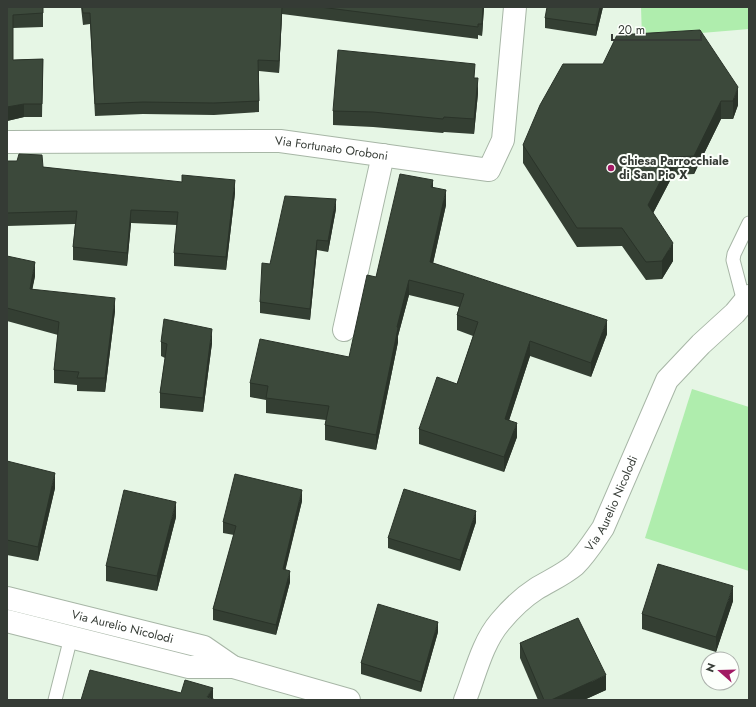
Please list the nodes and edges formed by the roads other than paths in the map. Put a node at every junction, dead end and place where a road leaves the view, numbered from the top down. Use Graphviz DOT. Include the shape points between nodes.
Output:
graph roads {
  1 [pos="515,7"];
  2 [pos="7,142"];
  3 [pos="383,155"];
  4 [pos="749,223"];
  5 [pos="746,299"];
  6 [pos="344,330"];
  7 [pos="7,598"];
  8 [pos="7,621"];
  9 [pos="71,636"];
  10 [pos="233,667"];
  11 [pos="55,700"];
  12 [pos="349,700"];
  13 [pos="465,700"];
  1 -- 3 [label="street, Via Fortunato Oroboni" via="503,140 489,170"];
  2 -- 3 [label="street, Via Fortunato Oroboni" via="280,141"];
  3 -- 6 [label="street"];
  4 -- 5 [label="lane" via="733,260"];
  5 -- 13 [label="street, Via Aurelio Nicolodi" via="667,380 602,528 589,549 575,565 534,590 499,623 485,647"];
  7 -- 10 [label="street, Via Aurelio Nicolodi" via="204,647"];
  8 -- 9 [label="street, Via Aurelio Nicolodi"];
  9 -- 10 [label="street, Via Aurelio Nicolodi" via="189,667"];
  9 -- 11 [label="lane"];
  10 -- 12 [label="street, Via Aurelio Nicolodi"];
}
